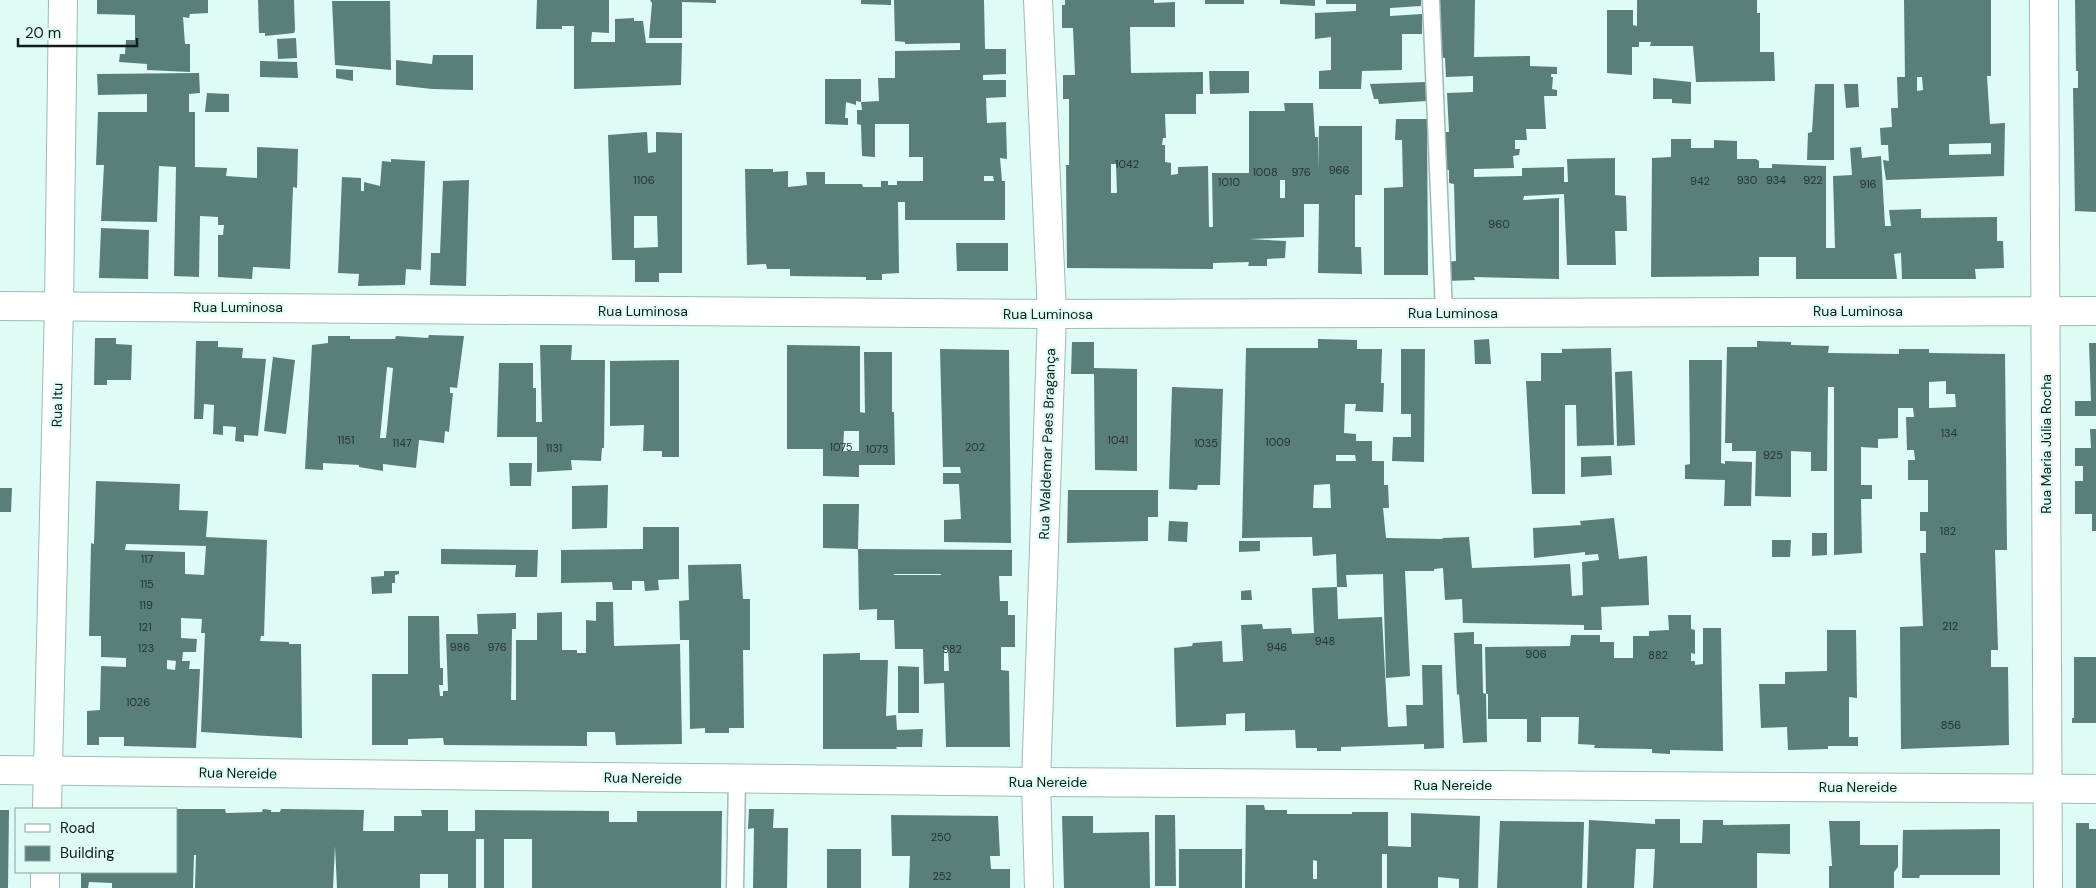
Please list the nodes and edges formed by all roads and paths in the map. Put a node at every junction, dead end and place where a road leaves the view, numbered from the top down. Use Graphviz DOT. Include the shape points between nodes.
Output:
graph roads {
  1 [pos="63,0"];
  2 [pos="1038,0"];
  3 [pos="1431,0"];
  4 [pos="2044,0"];
  5 [pos="0,306"];
  6 [pos="59,306"];
  7 [pos="2045,310"];
  8 [pos="2096,311"];
  9 [pos="1444,313"];
  10 [pos="1052,314"];
  11 [pos="0,770"];
  12 [pos="48,770"];
  13 [pos="737,779"];
  14 [pos="1036,782"];
  15 [pos="2048,789"];
  16 [pos="2096,789"];
  17 [pos="47,808"];
  18 [pos="45,873"];
  19 [pos="45,888"];
  20 [pos="735,888"];
  21 [pos="1039,888"];
  22 [pos="2048,888"];
  1 -- 6 [label="street, Rua Itu"];
  2 -- 10 [label="street, Rua Waldemar Paes Bragança"];
  3 -- 9 [label="lane"];
  4 -- 7 [label="street, Rua Maria Júlia Rocha"];
  5 -- 6 [label="street, Rua Luminosa"];
  6 -- 10 [label="street, Rua Luminosa"];
  6 -- 12 [label="street, Rua Itu"];
  7 -- 8 [label="street, Rua Luminosa"];
  7 -- 9 [label="street, Rua Luminosa"];
  7 -- 15 [label="street, Rua Maria Júlia Rocha"];
  9 -- 10 [label="street, Rua Luminosa"];
  10 -- 14 [label="street, Rua Waldemar Paes Bragança"];
  11 -- 12 [label="street, Rua Nereide"];
  12 -- 13 [label="street, Rua Nereide"];
  12 -- 17 [label="street, Rua Itu"];
  13 -- 14 [label="street, Rua Nereide"];
  13 -- 20 [label="lane"];
  14 -- 15 [label="street, Rua Nereide"];
  14 -- 21 [label="street, Rua Waldemar Paes Bragança"];
  15 -- 16 [label="street, Rua Nereide"];
  15 -- 22 [label="street, Rua Maria Júlia Rocha"];
  18 -- 19 [label="street"];
}
